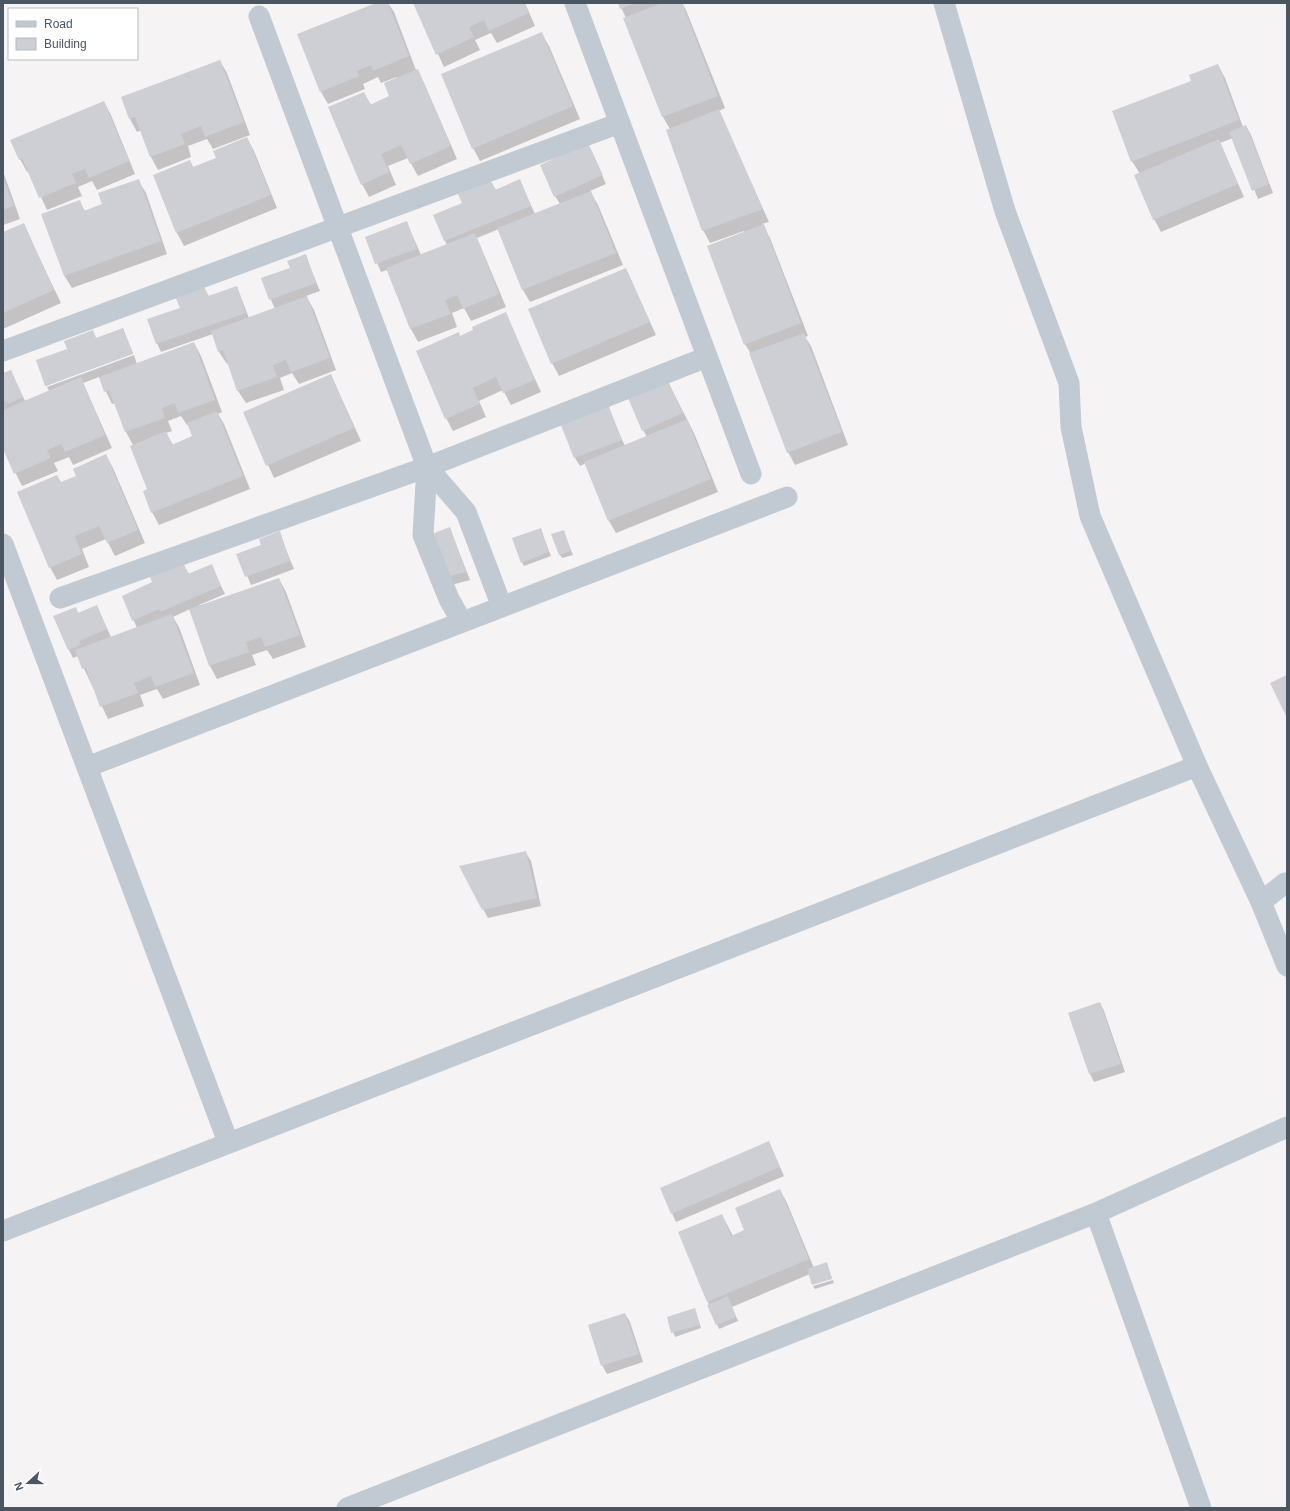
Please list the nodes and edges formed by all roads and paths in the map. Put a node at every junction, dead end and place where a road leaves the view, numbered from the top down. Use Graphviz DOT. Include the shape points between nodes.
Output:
graph roads {
  1 [pos="575,3"];
  2 [pos="944,3"];
  3 [pos="258,16"];
  4 [pos="620,123"];
  5 [pos="338,228"];
  6 [pos="3,351"];
  7 [pos="707,357"];
  8 [pos="427,467"];
  9 [pos="751,474"];
  10 [pos="787,497"];
  11 [pos="3,544"];
  12 [pos="60,598"];
  13 [pos="502,607"];
  14 [pos="462,622"];
  15 [pos="1197,766"];
  16 [pos="87,767"];
  17 [pos="1285,883"];
  18 [pos="1261,902"];
  19 [pos="1287,966"];
  20 [pos="1287,1127"];
  21 [pos="228,1142"];
  22 [pos="1096,1213"];
  23 [pos="3,1231"];
  24 [pos="347,1508"];
  25 [pos="1201,1508"];
  1 -- 4 [label="street"];
  2 -- 15 [label="street" via="1005,211 1069,383 1071,428 1090,516"];
  3 -- 5 [label="street"];
  4 -- 5 [label="street"];
  4 -- 7 [label="street"];
  5 -- 6 [label="street"];
  5 -- 8 [label="street"];
  7 -- 8 [label="street"];
  7 -- 9 [label="street"];
  8 -- 12 [label="street"];
  8 -- 13 [label="street" via="466,512"];
  8 -- 14 [label="street" via="424,535 449,599"];
  10 -- 13 [label="street"];
  11 -- 16 [label="street"];
  13 -- 14 [label="street"];
  14 -- 16 [label="street"];
  15 -- 18 [label="street"];
  15 -- 21 [label="street"];
  16 -- 21 [label="street"];
  17 -- 18 [label="street"];
  18 -- 19 [label="street"];
  20 -- 22 [label="street"];
  21 -- 23 [label="street"];
  22 -- 24 [label="street"];
  22 -- 25 [label="street"];
}
